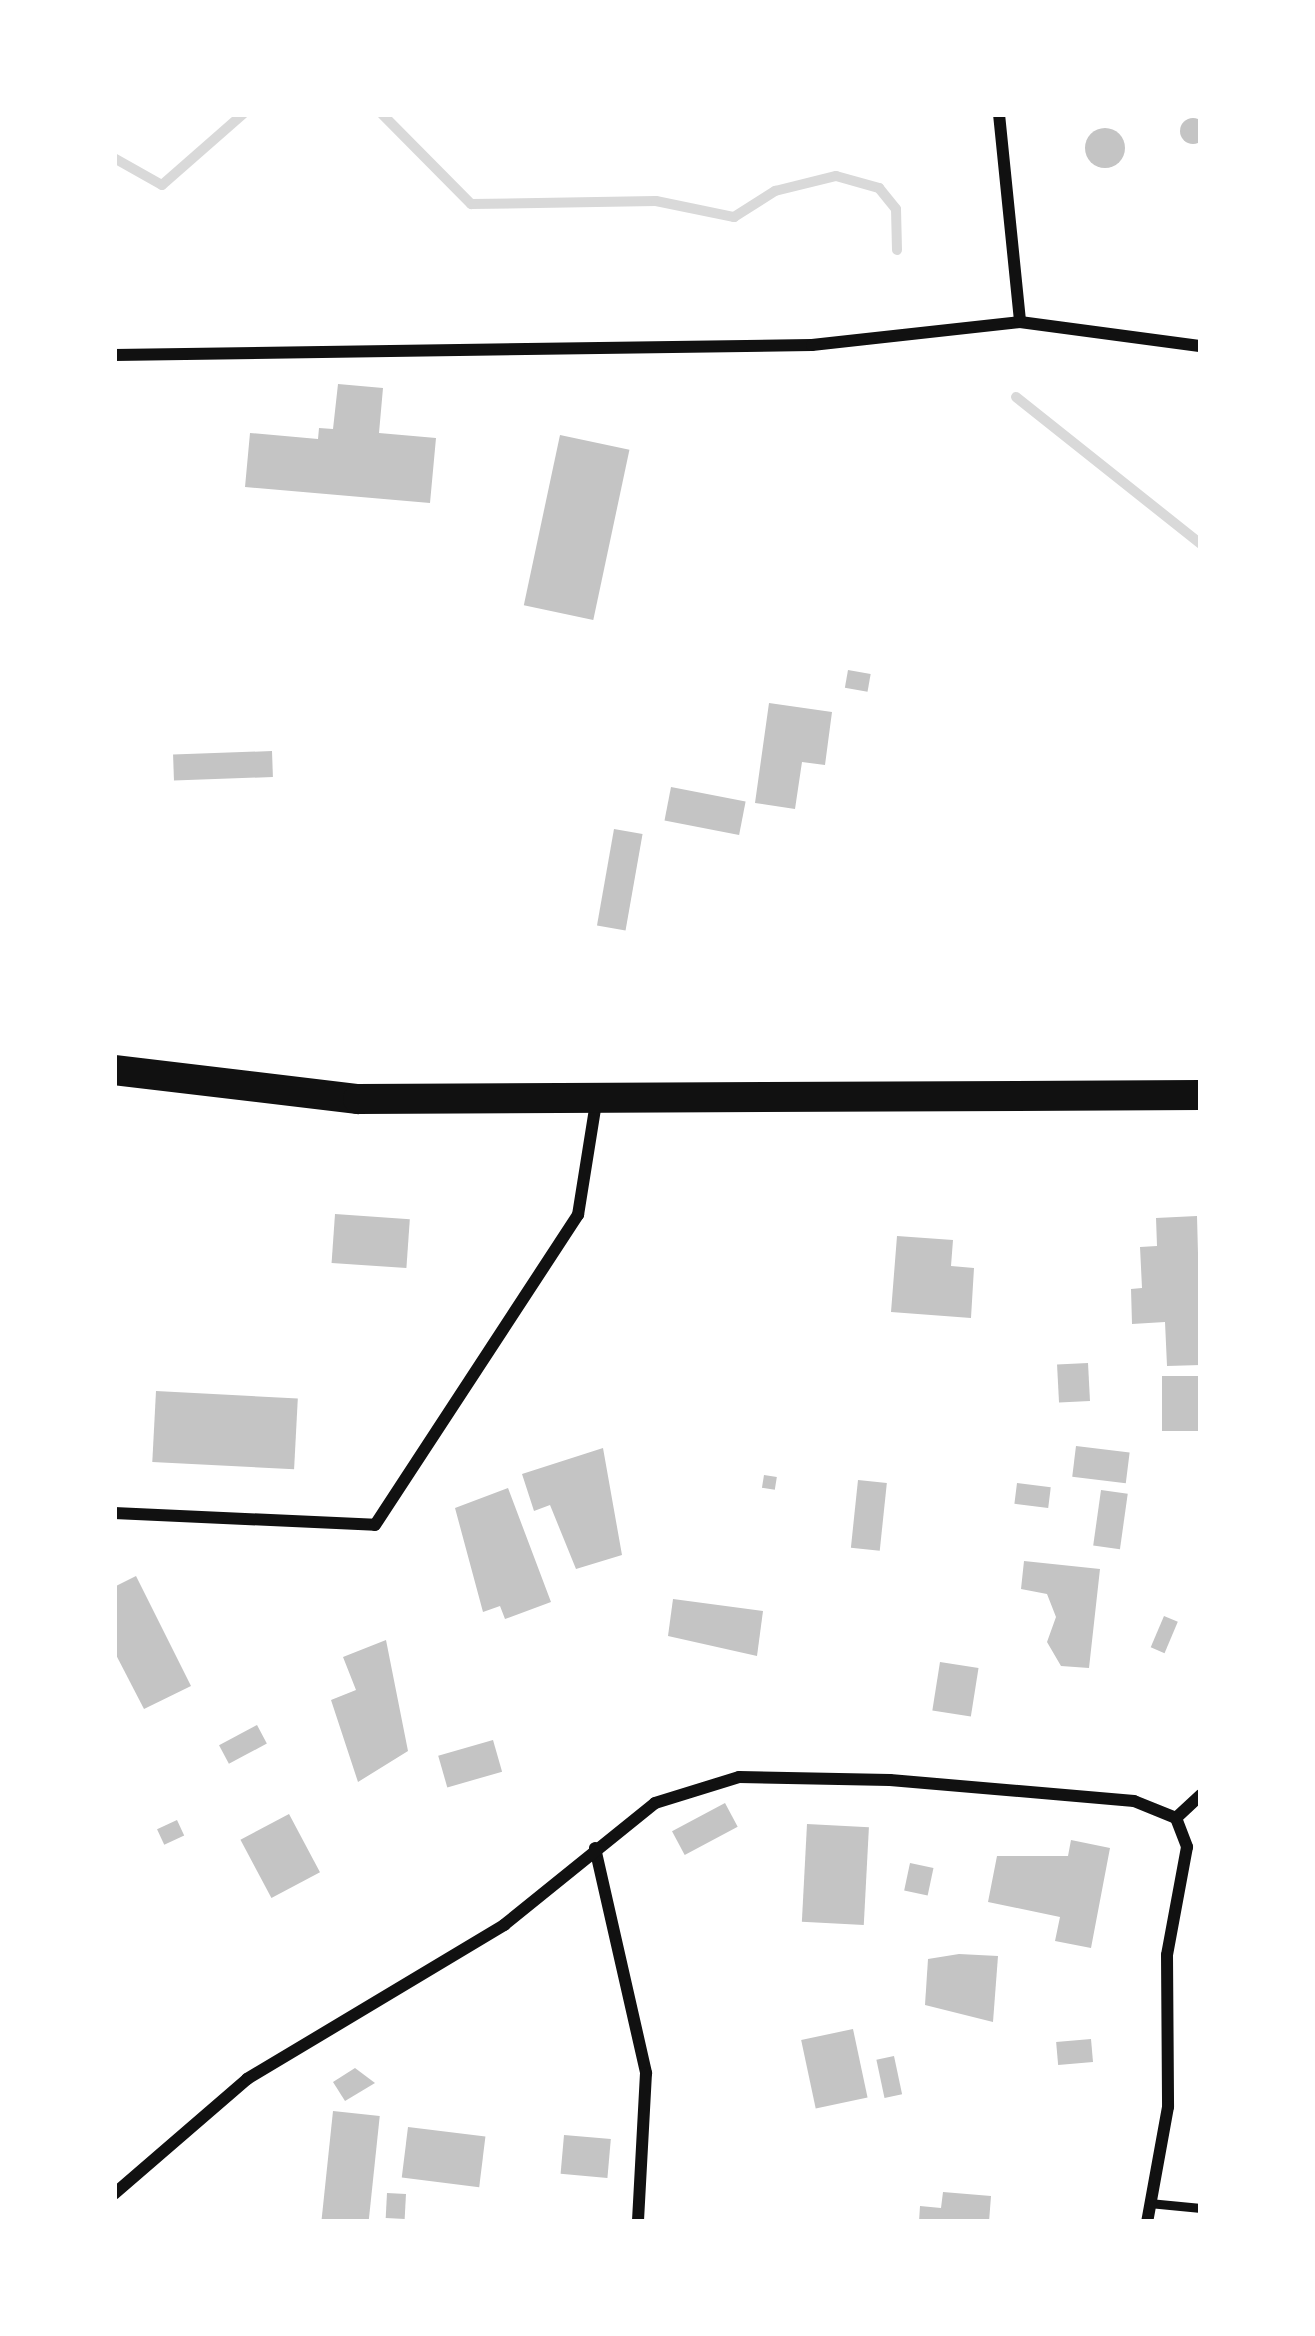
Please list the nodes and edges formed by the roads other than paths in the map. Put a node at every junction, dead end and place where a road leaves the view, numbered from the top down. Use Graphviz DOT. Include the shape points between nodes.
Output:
graph roads {
  1 [pos="999,114"];
  2 [pos="1019,322"];
  3 [pos="1201,346"];
  4 [pos="114,355"];
  5 [pos="114,1070"];
  6 [pos="1201,1095"];
  7 [pos="596,1102"];
  8 [pos="114,1513"];
  9 [pos="1201,1795"];
  10 [pos="1176,1818"];
  11 [pos="595,1848"];
  12 [pos="114,2194"];
  13 [pos="1149,2203"];
  14 [pos="1201,2208"];
  15 [pos="638,2222"];
  16 [pos="1147,2222"];
  1 -- 2 [label="street"];
  2 -- 3 [label="street"];
  2 -- 4 [label="street" via="812,345"];
  5 -- 7 [label="main road" via="358,1099"];
  6 -- 7 [label="main road"];
  7 -- 8 [label="street" via="578,1215 375,1526"];
  9 -- 10 [label="street"];
  10 -- 11 [label="street" via="1134,1801 739,1777 655,1803"];
  10 -- 13 [label="street" via="1187,1847 1167,1955 1168,2107"];
  11 -- 12 [label="street" via="504,1925 247,2079"];
  11 -- 15 [label="street" via="646,2074"];
  13 -- 14 [label="lane"];
  13 -- 16 [label="street"];
}
